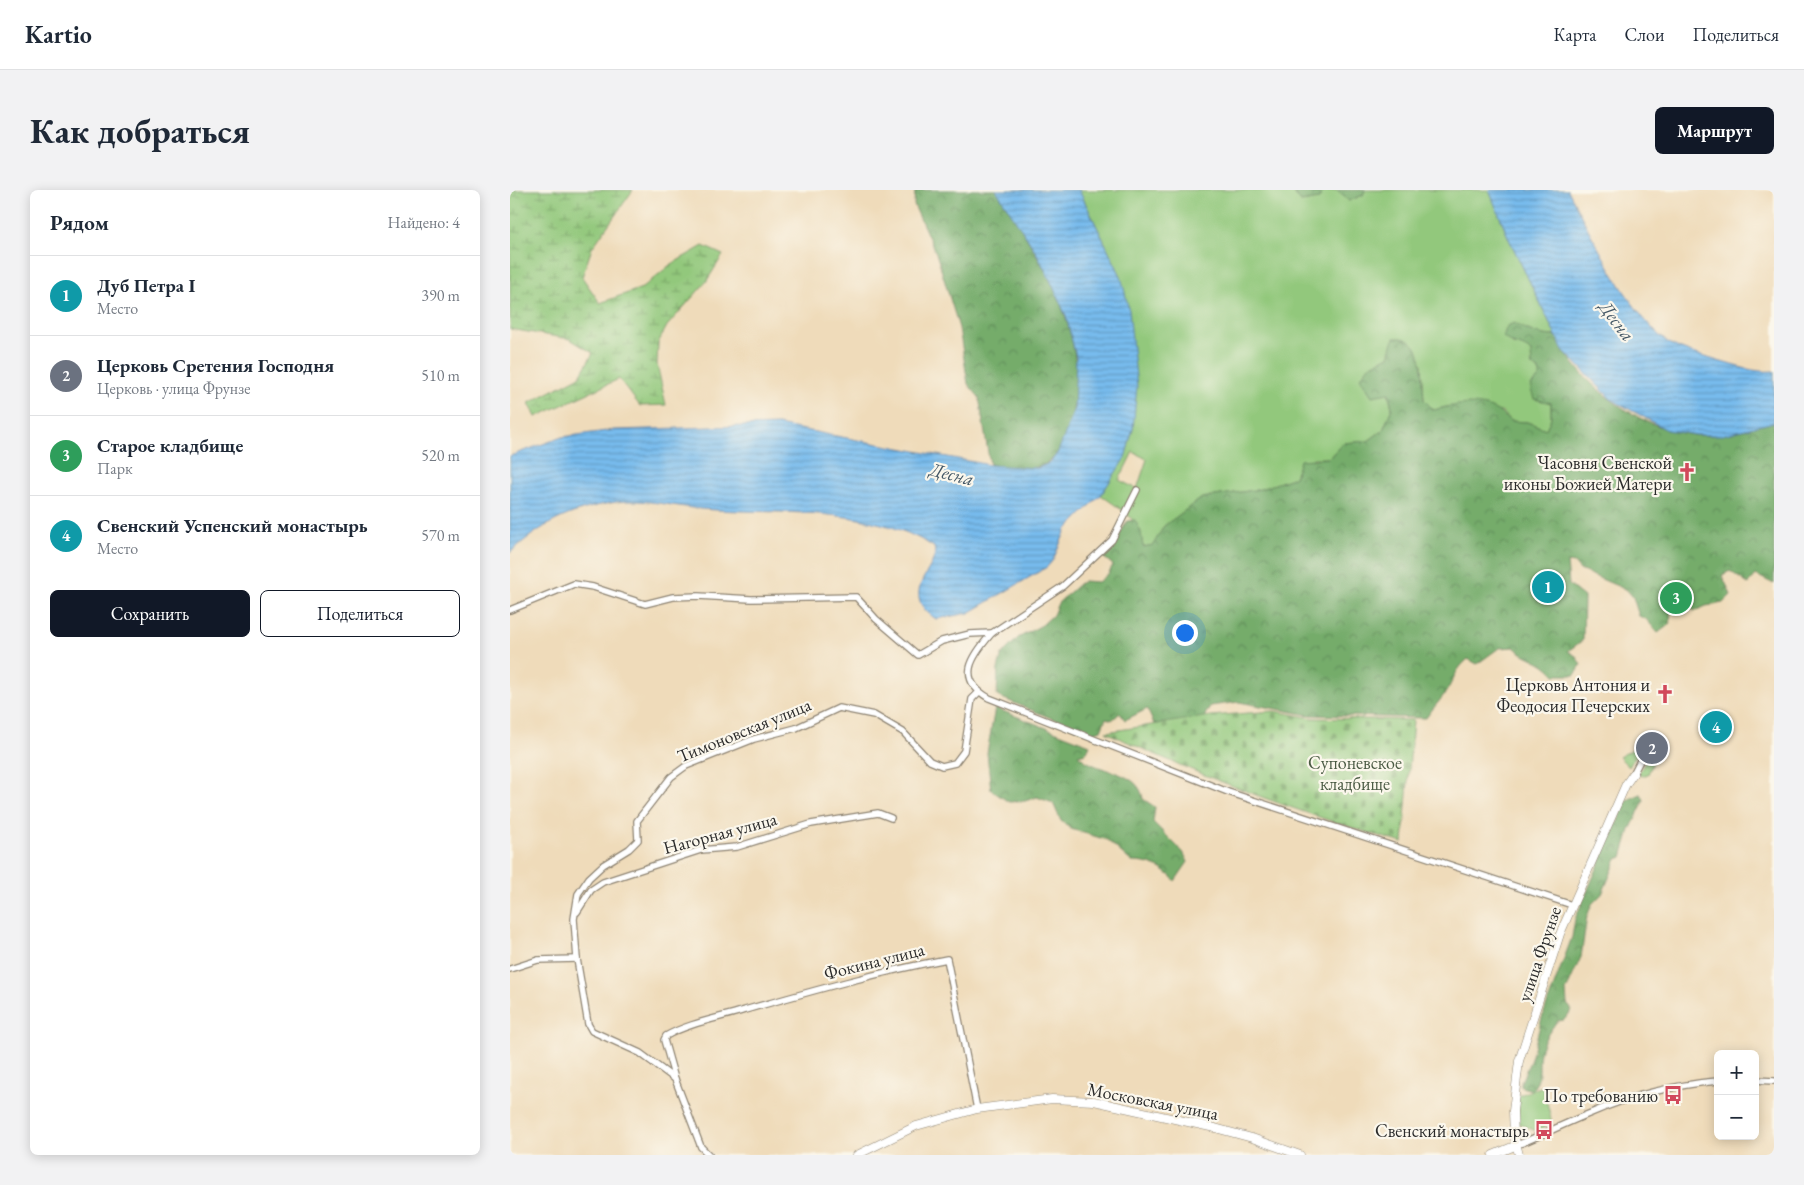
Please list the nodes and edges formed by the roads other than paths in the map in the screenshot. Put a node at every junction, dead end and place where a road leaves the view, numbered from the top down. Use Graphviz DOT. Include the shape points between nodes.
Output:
graph roads {
  1 [pos="1137,490"];
  2 [pos="510,610"];
  3 [pos="992,634"];
  4 [pos="979,692"];
  5 [pos="1646,749"];
  6 [pos="1632,774"];
  7 [pos="891,818"];
  8 [pos="1572,905"];
  9 [pos="574,919"];
  10 [pos="577,959"];
  11 [pos="510,969"];
  12 [pos="675,1079"];
  13 [pos="1759,1080"];
  14 [pos="1714,1081"];
  15 [pos="1774,1081"];
  16 [pos="977,1109"];
  17 [pos="1517,1145"];
  18 [pos="709,1155"];
  19 [pos="857,1155"];
  20 [pos="1300,1155"];
  21 [pos="1493,1155"];
  22 [pos="1519,1155"];
  1 -- 3 [label="street" via="1112,540 1063,586"];
  2 -- 3 [label="street" via="574,584 594,587 645,604 673,597 698,596 751,599 856,597 918,655 942,641 970,634"];
  3 -- 4 [label="street" via="977,653 970,671 970,680"];
  4 -- 8 [label="street" via="1228,792"];
  4 -- 9 [label="street, Тимоновская улица" via="972,698 964,751 955,763 942,766 930,761 903,732 874,715 840,708 796,728 754,739 702,759 671,777 637,821 638,840 589,878 578,894"];
  5 -- 6 [label="street"];
  6 -- 8 [label="street, улица Фрунзе"];
  7 -- 9 [label="street, Нагорная улица" via="878,813 811,824 737,847 700,850 603,882 591,890"];
  8 -- 17 [label="street, улица Фрунзе" via="1519,1061 1513,1112"];
  9 -- 10 [label="street, Тимоновская улица"];
  10 -- 11 [label="street" via="538,960"];
  10 -- 12 [label="street, Тимоновская улица" via="584,1010 592,1031 640,1053"];
  12 -- 16 [label="street, Фокина улица" via="664,1040 671,1033 889,970 947,959"];
  12 -- 18 [label="street" via="701,1147"];
  13 -- 15 [label="street"];
  14 -- 17 [label="street" via="1685,1084 1637,1096"];
  16 -- 19 [label="street, Московская улица" via="916,1126"];
  16 -- 20 [label="street, Московская улица" via="1052,1099 1094,1101 1215,1128"];
  17 -- 21 [label="street"];
  17 -- 22 [label="street, улица Фрунзе"];
}
